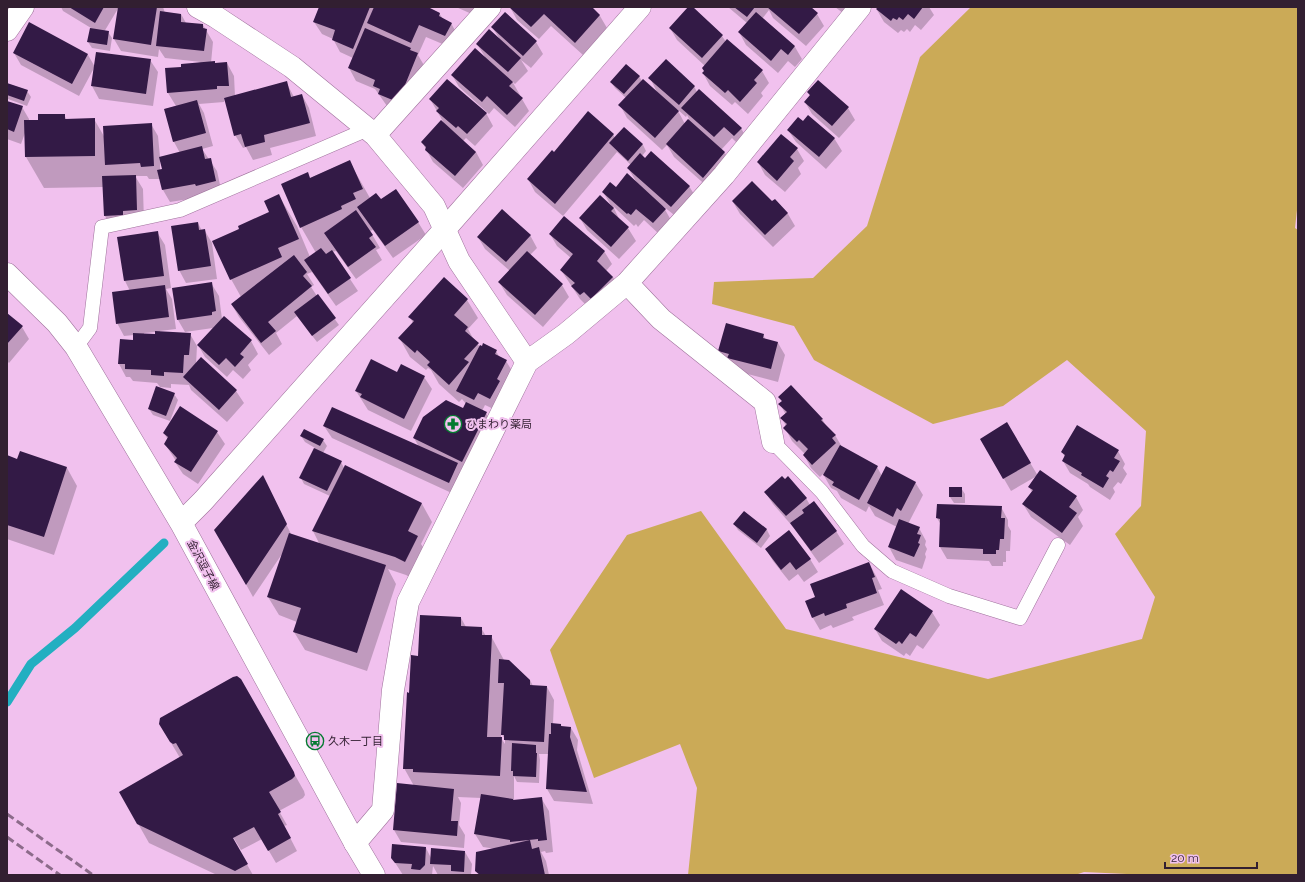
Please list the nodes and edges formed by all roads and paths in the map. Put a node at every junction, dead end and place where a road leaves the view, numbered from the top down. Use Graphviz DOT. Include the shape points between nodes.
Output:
graph roads {
  1 [pos="23,7"];
  2 [pos="198,7"];
  3 [pos="490,7"];
  4 [pos="640,7"];
  5 [pos="860,7"];
  6 [pos="7,30"];
  7 [pos="371,132"];
  8 [pos="445,229"];
  9 [pos="7,274"];
  10 [pos="627,283"];
  11 [pos="76,347"];
  12 [pos="527,362"];
  13 [pos="773,442"];
  14 [pos="181,523"];
  15 [pos="1058,545"];
  16 [pos="355,843"];
  17 [pos="374,875"];
  1 -- 6 [label="street"];
  2 -- 7 [label="street" via="292,67"];
  3 -- 7 [label="street"];
  4 -- 8 [label="street"];
  5 -- 10 [label="street" via="724,175"];
  7 -- 8 [label="street" via="434,206"];
  7 -- 11 [label="lane" via="180,210 102,227 90,328"];
  8 -- 12 [label="street" via="458,261"];
  8 -- 14 [label="street"];
  9 -- 11 [label="street, 金沢逗子線" via="57,323"];
  10 -- 12 [label="street" via="566,334"];
  10 -- 13 [label="street" via="661,319 765,402"];
  11 -- 14 [label="street, 金沢逗子線"];
  12 -- 16 [label="street" via="408,602 393,690 383,810"];
  13 -- 15 [label="lane" via="822,492 863,546 892,571 950,596 1020,618"];
  14 -- 16 [label="street, 金沢逗子線"];
  16 -- 17 [label="street, 金沢逗子線"];
}
